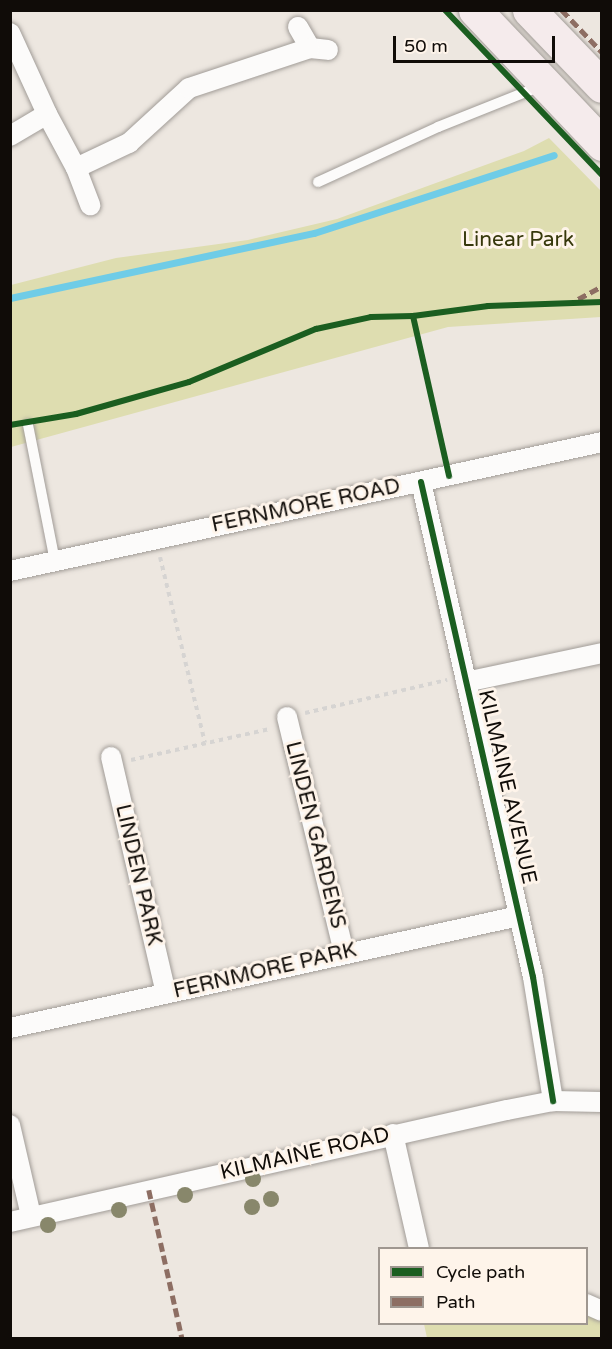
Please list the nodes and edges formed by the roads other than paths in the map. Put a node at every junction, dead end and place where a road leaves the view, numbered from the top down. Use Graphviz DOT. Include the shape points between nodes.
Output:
graph roads {
  1 [pos="475,10"];
  2 [pos="529,10"];
  3 [pos="298,27"];
  4 [pos="10,33"];
  5 [pos="545,84"];
  6 [pos="602,86"];
  7 [pos="47,114"];
  8 [pos="10,136"];
  9 [pos="602,144"];
  10 [pos="76,168"];
  11 [pos="318,182"];
  12 [pos="90,204"];
  13 [pos="28,425"];
  14 [pos="602,442"];
  15 [pos="421,482"];
  16 [pos="55,561"];
  17 [pos="10,571"];
  18 [pos="602,653"];
  19 [pos="466,679"];
  20 [pos="288,721"];
  21 [pos="112,760"];
  22 [pos="519,916"];
  23 [pos="344,953"];
  24 [pos="166,993"];
  25 [pos="10,1028"];
  26 [pos="553,1101"];
  27 [pos="602,1102"];
  28 [pos="10,1125"];
  29 [pos="393,1134"];
  30 [pos="31,1216"];
  31 [pos="10,1222"];
  32 [pos="418,1247"];
  33 [pos="588,1305"];
  34 [pos="602,1311"];
  1 -- 5 [label="highway"];
  2 -- 6 [label="highway"];
  3 -- 10 [label="street" via="319,49 189,88 129,143"];
  4 -- 7 [label="street"];
  5 -- 9 [label="highway"];
  5 -- 11 [label="lane"];
  7 -- 8 [label="street"];
  7 -- 10 [label="street"];
  10 -- 12 [label="street"];
  13 -- 16 [label="lane"];
  14 -- 15 [label="street, FERNMORE ROAD"];
  15 -- 16 [label="street, FERNMORE ROAD"];
  15 -- 19 [label="street, KILMAINE AVENUE"];
  16 -- 17 [label="street, FERNMORE ROAD"];
  18 -- 19 [label="street"];
  19 -- 22 [label="street, KILMAINE AVENUE"];
  20 -- 23 [label="street, LINDEN GARDENS"];
  21 -- 24 [label="street, LINDEN PARK"];
  22 -- 23 [label="street, FERNMORE PARK"];
  22 -- 26 [label="street, KILMAINE AVENUE"];
  23 -- 24 [label="street, FERNMORE PARK"];
  24 -- 25 [label="street, FERNMORE PARK"];
  26 -- 27 [label="street, KILMAINE ROAD"];
  26 -- 29 [label="street, KILMAINE ROAD"];
  28 -- 30 [label="street"];
  29 -- 30 [label="street, KILMAINE ROAD"];
  29 -- 32 [label="street"];
  30 -- 31 [label="street, KILMAINE ROAD"];
  33 -- 34 [label="street"];
}
